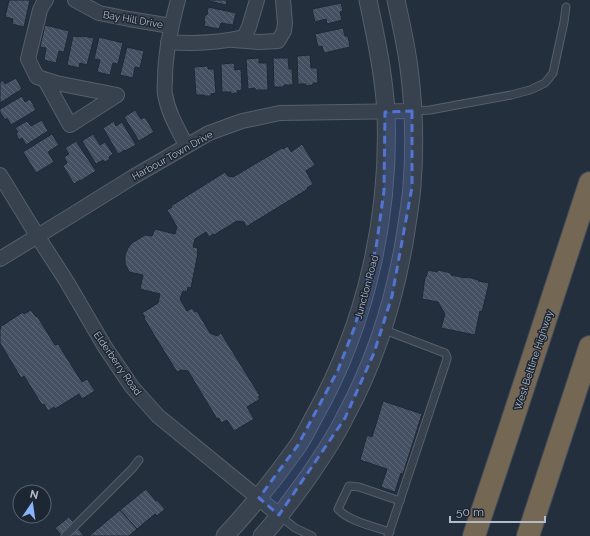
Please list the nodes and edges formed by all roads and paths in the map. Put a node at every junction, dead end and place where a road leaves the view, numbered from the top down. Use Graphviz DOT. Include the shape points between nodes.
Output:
graph roads {
  1 [pos="46,0"];
  2 [pos="75,0"];
  3 [pos="178,0"];
  4 [pos="257,0"];
  5 [pos="283,0"];
  6 [pos="368,0"];
  7 [pos="396,0"];
  8 [pos="97,6"];
  9 [pos="566,7"];
  10 [pos="171,26"];
  11 [pos="232,40"];
  12 [pos="168,42"];
  13 [pos="44,80"];
  14 [pos="412,111"];
  15 [pos="386,112"];
  16 [pos="186,145"];
  17 [pos="0,175"];
  18 [pos="590,183"];
  19 [pos="38,237"];
  20 [pos="0,259"];
  21 [pos="382,329"];
  22 [pos="590,347"];
  23 [pos="139,460"];
  24 [pos="259,498"];
  25 [pos="400,501"];
  26 [pos="279,515"];
  27 [pos="389,534"];
  28 [pos="65,536"];
  29 [pos="225,536"];
  30 [pos="262,536"];
  31 [pos="312,536"];
  32 [pos="474,536"];
  33 [pos="528,536"];
  1 -- 13 [label="street" via="40,10 28,59 37,77"];
  2 -- 8 [label="street, Bay Hill Drive"];
  3 -- 10 [label="street"];
  4 -- 11 [label="street" via="244,37"];
  5 -- 11 [label="street" via="285,23 278,41"];
  6 -- 15 [label="street, Junction Road" via="378,43"];
  7 -- 14 [label="street" via="409,69"];
  8 -- 10 [label="street, Bay Hill Drive" via="100,13"];
  9 -- 14 [label="lane" via="553,73 545,83 511,95"];
  10 -- 12 [label="street"];
  11 -- 12 [label="street"];
  12 -- 16 [label="street" via="164,93 169,110"];
  13 -- 13 [label="street" via="70,125 117,95 56,83"];
  14 -- 15 [label="street, Harbour Town Drive"];
  14 -- 21 [label="street" via="412,187 409,213 403,253"];
  15 -- 16 [label="street, Harbour Town Drive" via="280,113 242,121"];
  15 -- 24 [label="street, Junction Road" via="386,151 376,248 355,326 322,402 298,445"];
  16 -- 19 [label="street, Harbour Town Drive"];
  17 -- 19 [label="street, Elderberry Road"];
  18 -- 32 [label="highway, West Beltline Highway"];
  19 -- 20 [label="street, Harbour Town Drive"];
  19 -- 24 [label="street, Elderberry Road" via="132,387 158,416"];
  21 -- 25 [label="lane" via="445,353 447,357"];
  21 -- 26 [label="street" via="362,383 345,418 296,495"];
  22 -- 33 [label="highway"];
  23 -- 28 [label="lane"];
  24 -- 26 [label="street, Elderberry Road"];
  24 -- 29 [label="street, Junction Road"];
  25 -- 27 [label="lane"];
  25 -- 27 [label="lane" via="349,486 338,509 342,514"];
  26 -- 30 [label="street"];
  26 -- 31 [label="lane" via="295,528"];
}
